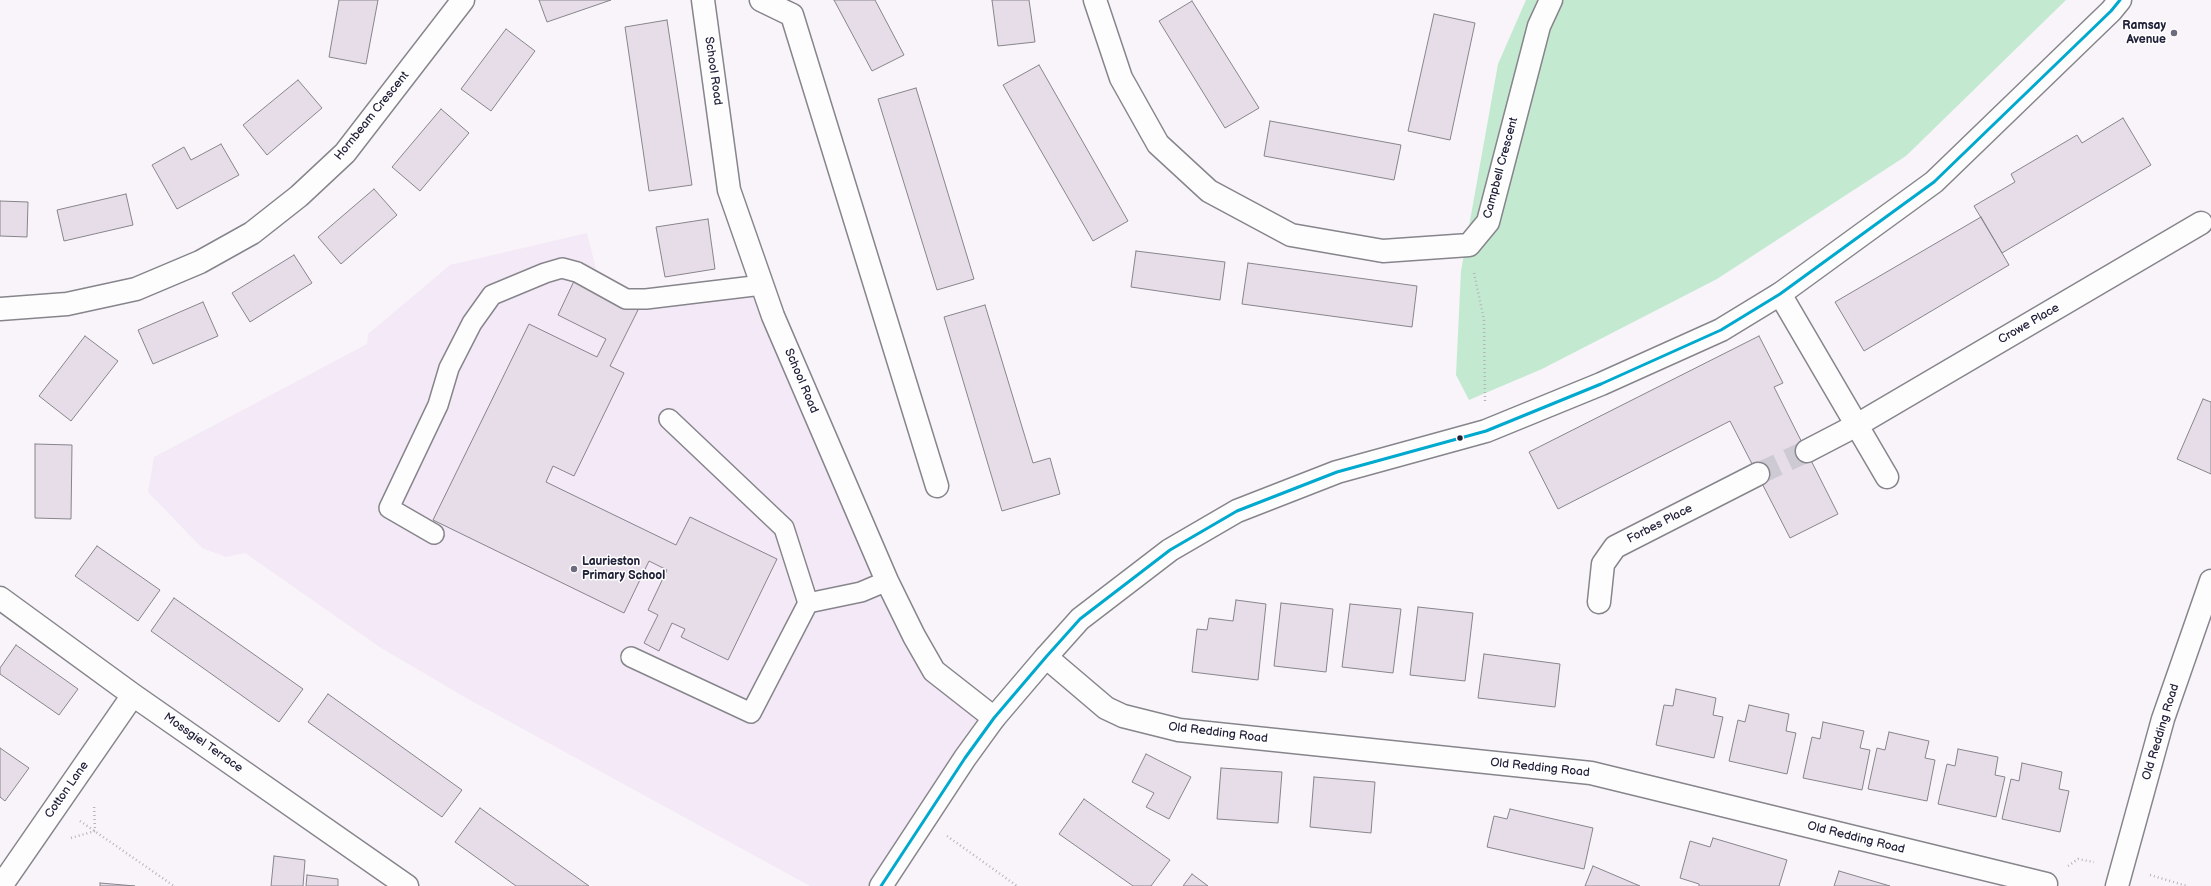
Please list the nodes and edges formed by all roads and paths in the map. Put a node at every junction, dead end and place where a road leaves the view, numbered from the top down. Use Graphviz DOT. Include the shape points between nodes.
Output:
graph roads {
  1 [pos="464,0"];
  2 [pos="703,0"];
  3 [pos="761,0"];
  4 [pos="1095,0"];
  5 [pos="1551,0"];
  6 [pos="2120,0"];
  7 [pos="2201,223"];
  8 [pos="1469,245"];
  9 [pos="762,285"];
  10 [pos="1780,294"];
  11 [pos="0,309"];
  12 [pos="669,419"];
  13 [pos="1857,425"];
  14 [pos="1486,431"];
  15 [pos="1807,451"];
  16 [pos="1758,474"];
  17 [pos="1887,477"];
  18 [pos="937,486"];
  19 [pos="434,534"];
  20 [pos="887,581"];
  21 [pos="2211,581"];
  22 [pos="0,598"];
  23 [pos="1598,602"];
  24 [pos="808,603"];
  25 [pos="631,657"];
  26 [pos="1046,657"];
  27 [pos="133,695"];
  28 [pos="994,718"];
  29 [pos="57,805"];
  30 [pos="924,820"];
  31 [pos="2119,876"];
  32 [pos="2045,885"];
  33 [pos="1,886"];
  34 [pos="174,886"];
  35 [pos="407,886"];
  36 [pos="881,886"];
  37 [pos="1017,886"];
  38 [pos="2186,886"];
  1 -- 11 [label="street, Hornbeam Crescent" via="345,153 299,196 252,233 200,262 136,290 67,304"];
  2 -- 9 [label="street, School Road" via="729,190"];
  3 -- 18 [label="street" via="792,15"];
  4 -- 8 [label="street" via="1121,78 1158,144 1208,191 1291,235 1383,251"];
  5 -- 8 [label="street, Campbell Crescent" via="1539,26 1488,222"];
  6 -- 10 [label="street" via="1934,182"];
  7 -- 13 [label="street, Crowe Place"];
  8 -- 14 [label="path" via="1484,320"];
  9 -- 19 [label="lane" via="646,299 626,299 577,272 562,268 492,295 472,323 449,368 438,405 389,508"];
  9 -- 20 [label="street, School Road"];
  10 -- 13 [label="street"];
  10 -- 14 [label="street" via="1721,330 1601,384"];
  12 -- 24 [label="lane" via="784,528"];
  13 -- 15 [label="street"];
  13 -- 17 [label="street"];
  14 -- 26 [label="street" via="1337,472 1237,511 1170,550 1116,590 1080,619"];
  16 -- 23 [label="street, Forbes Place" via="1615,547 1603,564"];
  20 -- 24 [label="lane" via="860,592"];
  20 -- 28 [label="street, School Road" via="934,671"];
  21 -- 31 [label="street, Old Redding Road" via="2163,719"];
  22 -- 27 [label="street, Mossgiel Terrace"];
  24 -- 25 [label="lane" via="751,713"];
  26 -- 28 [label="street"];
  26 -- 32 [label="street, Old Redding Road" via="1106,708 1123,716 1179,730 1591,773"];
  27 -- 29 [label="street, Cotton Lane"];
  27 -- 35 [label="street, Mossgiel Terrace"];
  28 -- 30 [label="street"];
  29 -- 33 [label="street, Cotton Lane"];
  29 -- 34 [label="path"];
  30 -- 36 [label="street"];
  30 -- 37 [label="path"];
  31 -- 32 [label="path" via="2078,859"];
  31 -- 38 [label="path"];
}
